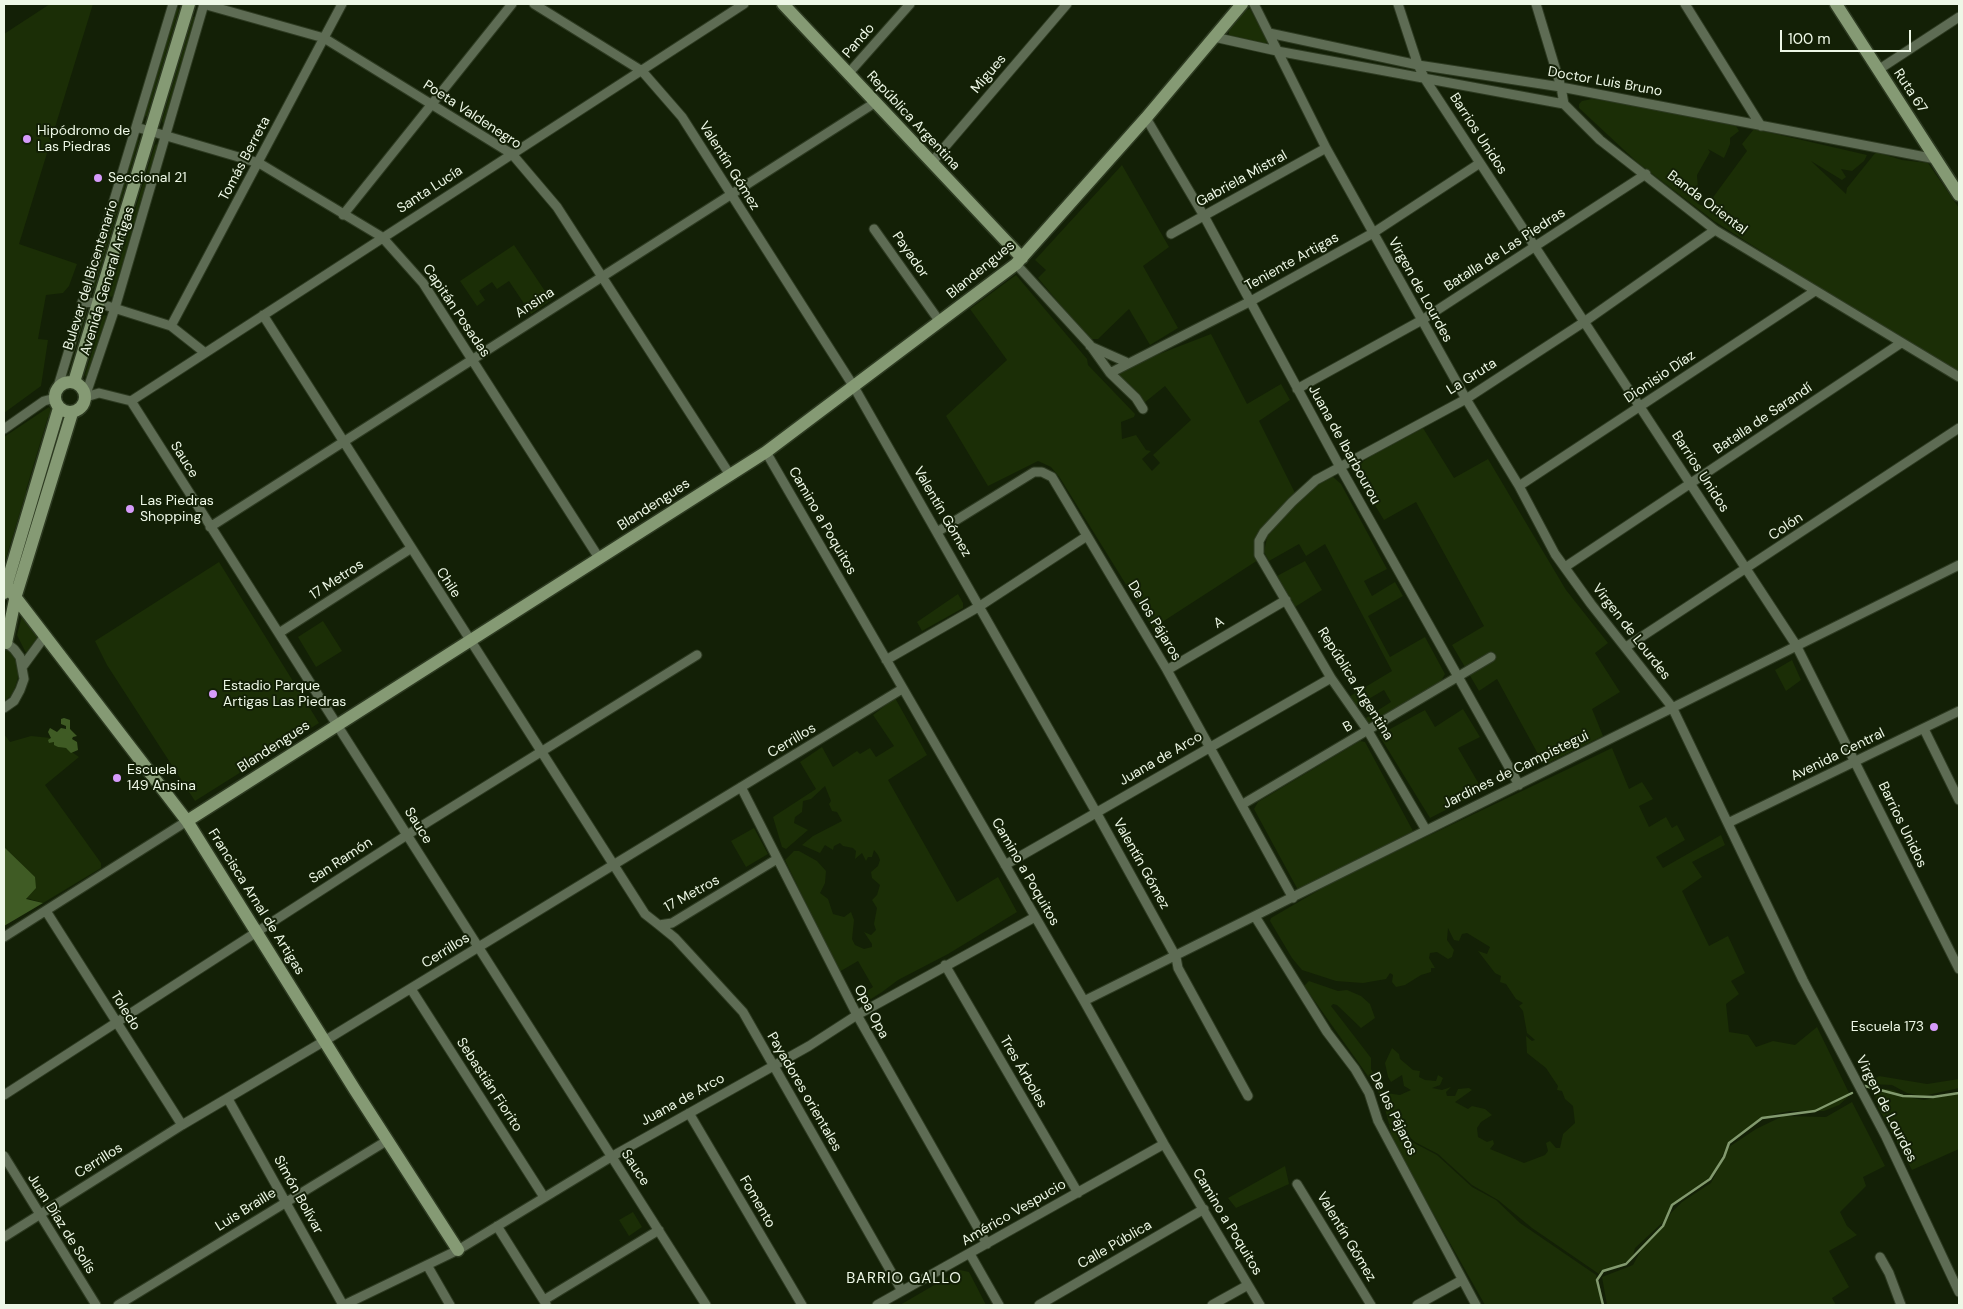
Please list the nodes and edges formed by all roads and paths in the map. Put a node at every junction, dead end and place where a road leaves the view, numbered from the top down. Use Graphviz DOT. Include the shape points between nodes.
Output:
graph roads {
  1 [pos="173,4"];
  2 [pos="189,4"];
  3 [pos="204,4"];
  4 [pos="342,4"];
  5 [pos="512,4"];
  6 [pos="534,4"];
  7 [pos="744,4"];
  8 [pos="910,4"];
  9 [pos="1067,4"];
  10 [pos="1242,4"];
  11 [pos="1254,4"];
  12 [pos="1398,4"];
  13 [pos="1536,4"];
  14 [pos="1685,4"];
  15 [pos="1836,4"];
  16 [pos="789,6"];
  17 [pos="1959,17"];
  18 [pos="1269,33"];
  19 [pos="1214,37"];
  20 [pos="324,38"];
  21 [pos="1277,51"];
  22 [pos="1418,65"];
  23 [pos="1878,70"];
  24 [pos="642,71"];
  25 [pos="848,74"];
  26 [pos="1425,79"];
  27 [pos="1561,87"];
  28 [pos="876,102"];
  29 [pos="432,104"];
  30 [pos="1564,104"];
  31 [pos="1146,118"];
  32 [pos="1761,126"];
  33 [pos="136,127"];
  34 [pos="151,131"];
  35 [pos="166,135"];
  36 [pos="1326,148"];
  37 [pos="512,154"];
  38 [pos="1936,159"];
  39 [pos="932,162"];
  40 [pos="259,163"];
  41 [pos="1480,163"];
  42 [pos="1646,174"];
  43 [pos="1959,195"];
  44 [pos="731,196"];
  45 [pos="343,215"];
  46 [pos="1204,216"];
  47 [pos="874,229"];
  48 [pos="1715,230"];
  49 [pos="1373,233"];
  50 [pos="1171,234"];
  51 [pos="382,238"];
  52 [pos="1535,247"];
  53 [pos="1019,261"];
  54 [pos="602,277"];
  55 [pos="1814,291"];
  56 [pos="1251,301"];
  57 [pos="82,302"];
  58 [pos="98,303"];
  59 [pos="115,308"];
  60 [pos="263,315"];
  61 [pos="1422,320"];
  62 [pos="940,322"];
  63 [pos="1584,322"];
  64 [pos="171,326"];
  65 [pos="1901,343"];
  66 [pos="1090,345"];
  67 [pos="204,352"];
  68 [pos="472,360"];
  69 [pos="1126,362"];
  70 [pos="1110,372"];
  71 [pos="1959,378"];
  72 [pos="74,382"];
  73 [pos="854,387"];
  74 [pos="1297,389"];
  75 [pos="86,395"];
  76 [pos="57,399"];
  77 [pos="1466,399"];
  78 [pos="131,402"];
  79 [pos="1640,406"];
  80 [pos="1143,409"];
  81 [pos="72,413"];
  82 [pos="1959,428"];
  83 [pos="4,429"];
  84 [pos="342,444"];
  85 [pos="766,452"];
  86 [pos="1340,467"];
  87 [pos="730,475"];
  88 [pos="1692,484"];
  89 [pos="1519,486"];
  90 [pos="210,527"];
  91 [pos="938,532"];
  92 [pos="1087,536"];
  93 [pos="410,549"];
  94 [pos="1260,555"];
  95 [pos="600,558"];
  96 [pos="1959,565"];
  97 [pos="1565,567"];
  98 [pos="1747,569"];
  99 [pos="9,591"];
  100 [pos="1286,600"];
  101 [pos="980,606"];
  102 [pos="279,634"];
  103 [pos="45,636"];
  104 [pos="469,640"];
  105 [pos="5,642"];
  106 [pos="1796,645"];
  107 [pos="1626,647"];
  108 [pos="697,655"];
  109 [pos="1492,656"];
  110 [pos="886,660"];
  111 [pos="23,666"];
  112 [pos="1167,670"];
  113 [pos="1331,678"];
  114 [pos="1459,678"];
  115 [pos="902,689"];
  116 [pos="1672,707"];
  117 [pos="4,708"];
  118 [pos="1959,711"];
  119 [pos="336,724"];
  120 [pos="1924,729"];
  121 [pos="1368,731"];
  122 [pos="1210,747"];
  123 [pos="540,752"];
  124 [pos="1855,762"];
  125 [pos="1519,785"];
  126 [pos="741,787"];
  127 [pos="1959,800"];
  128 [pos="1243,804"];
  129 [pos="1096,812"];
  130 [pos="187,821"];
  131 [pos="1728,823"];
  132 [pos="1426,830"];
  133 [pos="407,835"];
  134 [pos="777,859"];
  135 [pos="612,864"];
  136 [pos="1005,865"];
  137 [pos="1294,898"];
  138 [pos="46,911"];
  139 [pos="1035,916"];
  140 [pos="1256,918"];
  141 [pos="659,925"];
  142 [pos="256,931"];
  143 [pos="4,937"];
  144 [pos="478,947"];
  145 [pos="1176,957"];
  146 [pos="945,966"];
  147 [pos="1959,970"];
  148 [pos="410,989"];
  149 [pos="1084,1001"];
  150 [pos="856,1016"];
  151 [pos="116,1023"];
  152 [pos="326,1040"];
  153 [pos="773,1067"];
  154 [pos="4,1095"];
  155 [pos="1248,1096"];
  156 [pos="228,1099"];
  157 [pos="689,1112"];
  158 [pos="182,1125"];
  159 [pos="388,1140"];
  160 [pos="1164,1144"];
  161 [pos="4,1156"];
  162 [pos="611,1157"];
  163 [pos="1297,1184"];
  164 [pos="1078,1193"];
  165 [pos="544,1197"];
  166 [pos="286,1202"];
  167 [pos="1204,1209"];
  168 [pos="40,1214"];
  169 [pos="497,1226"];
  170 [pos="659,1230"];
  171 [pos="4,1236"];
  172 [pos="987,1244"];
  173 [pos="458,1250"];
  174 [pos="970,1254"];
  175 [pos="1880,1257"];
  176 [pos="427,1264"];
  177 [pos="1462,1280"];
  178 [pos="1248,1285"];
  179 [pos="902,1291"];
  180 [pos="1959,1292"];
  181 [pos="546,1303"];
  182 [pos="96,1305"];
  183 [pos="118,1305"];
  184 [pos="344,1305"];
  185 [pos="450,1305"];
  186 [pos="706,1305"];
  187 [pos="802,1305"];
  188 [pos="877,1305"];
  189 [pos="998,1305"];
  190 [pos="1039,1305"];
  191 [pos="1212,1305"];
  192 [pos="1260,1305"];
  193 [pos="1371,1305"];
  194 [pos="1417,1305"];
  195 [pos="1476,1305"];
  196 [pos="1901,1305"];
  1 -- 33 [label="street, Avenida General Artigas"];
  2 -- 34 [label="street, Bulevar del Bicentenario"];
  3 -- 20 [label="street, Poeta Valdenegro"];
  3 -- 35 [label="street, Avenida General Artigas"];
  4 -- 20 [label="street, Tomás Berreta"];
  5 -- 29 [label="street"];
  6 -- 24 [label="street, Valentín Gómez"];
  7 -- 24 [label="street, Santa Lucía"];
  8 -- 25 [label="street, Pando"];
  9 -- 39 [label="street, Migues"];
  10 -- 19 [label="street, Blandengues"];
  11 -- 18 [label="street, Virgen de Lourdes"];
  12 -- 22 [label="street, Barrios Unidos"];
  13 -- 27 [label="street"];
  14 -- 32 [label="street"];
  15 -- 23 [label="street, Ruta 67"];
  16 -- 25 [label="street, República Argentina"];
  17 -- 23 [label="street"];
  18 -- 21 [label="street, Virgen de Lourdes"];
  18 -- 22 [label="street, Doctor Luis Bruno"];
  19 -- 21 [label="street, Doctor Luis Bruno"];
  19 -- 31 [label="street, Blandengues"];
  20 -- 29 [label="street, Poeta Valdenegro"];
  20 -- 40 [label="street, Tomás Berreta"];
  21 -- 26 [label="street, Doctor Luis Bruno"];
  21 -- 36 [label="street, Virgen de Lourdes"];
  22 -- 26 [label="street, Barrios Unidos"];
  22 -- 27 [label="street, Doctor Luis Bruno"];
  23 -- 38 [label="street, Ruta 67"];
  24 -- 37 [label="street, Santa Lucía"];
  24 -- 44 [label="street, Valentín Gómez" via="682,117"];
  25 -- 28 [label="street, República Argentina"];
  26 -- 30 [label="street, Doctor Luis Bruno"];
  26 -- 41 [label="street, Barrios Unidos"];
  27 -- 30 [label="street"];
  27 -- 32 [label="street, Doctor Luis Bruno"];
  28 -- 39 [label="street, República Argentina"];
  28 -- 44 [label="street, Ansina"];
  29 -- 37 [label="street, Poeta Valdenegro"];
  29 -- 45 [label="street"];
  30 -- 42 [label="street, Banda Oriental" via="1600,140"];
  31 -- 46 [label="street, Juana de Ibarbourou"];
  31 -- 53 [label="street, Blandengues"];
  32 -- 38 [label="street, Doctor Luis Bruno"];
  33 -- 34 [label="street, Capitán Posadas"];
  33 -- 57 [label="street, Avenida General Artigas"];
  34 -- 35 [label="street, Capitán Posadas"];
  34 -- 58 [label="street, Bulevar del Bicentenario"];
  35 -- 40 [label="street, Capitán Posadas"];
  35 -- 59 [label="street, Avenida General Artigas"];
  36 -- 46 [label="street, Gabriela Mistral"];
  36 -- 49 [label="street, Virgen de Lourdes"];
  37 -- 51 [label="street, Santa Lucía"];
  37 -- 54 [label="street, Poeta Valdenegro" via="557,207"];
  38 -- 43 [label="street, Ruta 67"];
  39 -- 53 [label="street, República Argentina"];
  40 -- 45 [label="street, Capitán Posadas"];
  40 -- 64 [label="street, Tomás Berreta"];
  41 -- 49 [label="street, Teniente Artigas"];
  41 -- 52 [label="street, Barrios Unidos"];
  42 -- 48 [label="street, Banda Oriental"];
  42 -- 52 [label="street, Batalla de Las Piedras"];
  44 -- 54 [label="street, Ansina"];
  44 -- 73 [label="street, Valentín Gómez"];
  45 -- 51 [label="street, Capitán Posadas"];
  46 -- 50 [label="street, Gabriela Mistral"];
  46 -- 56 [label="street, Juana de Ibarbourou"];
  47 -- 62 [label="street, Payador"];
  48 -- 55 [label="street, Banda Oriental"];
  48 -- 63 [label="street, La Gruta"];
  49 -- 56 [label="street, Teniente Artigas"];
  49 -- 61 [label="street, Virgen de Lourdes"];
  51 -- 60 [label="street, Santa Lucía"];
  51 -- 68 [label="street, Capitán Posadas" via="423,283"];
  52 -- 61 [label="street, Batalla de Las Piedras"];
  52 -- 63 [label="street, Barrios Unidos"];
  53 -- 62 [label="street, Blandengues"];
  53 -- 66 [label="street, República Argentina"];
  54 -- 68 [label="street, Ansina"];
  54 -- 87 [label="street, Poeta Valdenegro"];
  55 -- 65 [label="street, Banda Oriental"];
  55 -- 79 [label="street, Dionisio Díaz"];
  56 -- 69 [label="street, Teniente Artigas"];
  56 -- 74 [label="street, Juana de Ibarbourou"];
  57 -- 58 [label="street"];
  57 -- 76 [label="street, Avenida General Artigas"];
  58 -- 59 [label="street"];
  58 -- 72 [label="street, Bulevar del Bicentenario"];
  59 -- 64 [label="street"];
  59 -- 75 [label="street, Avenida General Artigas"];
  60 -- 67 [label="street, Santa Lucía"];
  60 -- 84 [label="street, Chile"];
  61 -- 74 [label="street, Batalla de Las Piedras"];
  61 -- 77 [label="street, Virgen de Lourdes"];
  62 -- 73 [label="street, Blandengues"];
  63 -- 77 [label="street, La Gruta"];
  63 -- 79 [label="street, Barrios Unidos"];
  64 -- 67 [label="street"];
  65 -- 71 [label="street, Banda Oriental"];
  65 -- 88 [label="street, Batalla de Sarandí"];
  66 -- 69 [label="street"];
  66 -- 70 [label="street, República Argentina"];
  67 -- 78 [label="street, Santa Lucía"];
  68 -- 84 [label="street, Ansina"];
  68 -- 95 [label="street, Capitán Posadas"];
  69 -- 70 [label="street, Teniente Artigas"];
  70 -- 80 [label="street, República Argentina"];
  72 -- 75 [label="street"];
  72 -- 76 [label="street" via="62,384"];
  73 -- 85 [label="street, Blandengues"];
  73 -- 91 [label="street, Valentín Gómez"];
  74 -- 86 [label="street, Juana de Ibarbourou"];
  75 -- 78 [label="street" via="99,393"];
  75 -- 81 [label="street" via="84,406"];
  76 -- 81 [label="street"];
  76 -- 83 [label="street" via="44,401"];
  76 -- 99 [label="street"];
  77 -- 86 [label="street, La Gruta"];
  77 -- 89 [label="street, Virgen de Lourdes"];
  78 -- 90 [label="street, Sauce"];
  79 -- 88 [label="street, Barrios Unidos"];
  79 -- 89 [label="street, Dionisio Díaz"];
  81 -- 99 [label="street"];
  82 -- 98 [label="street, Colón"];
  84 -- 90 [label="street, Ansina"];
  84 -- 93 [label="street, Chile"];
  85 -- 87 [label="street, Blandengues"];
  85 -- 110 [label="street, Camino a Poquitos"];
  86 -- 94 [label="street, La Gruta" via="1316,480 1264,532 1259,542"];
  86 -- 114 [label="street, Juana de Ibarbourou"];
  87 -- 95 [label="street, Blandengues"];
  88 -- 97 [label="street, Batalla de Sarandí"];
  88 -- 98 [label="street, Barrios Unidos"];
  89 -- 97 [label="street, Virgen de Lourdes" via="1550,546"];
  90 -- 102 [label="street, Sauce"];
  91 -- 92 [label="street, De los Pájaros" via="1034,472 1042,472 1056,482"];
  91 -- 101 [label="street, Valentín Gómez"];
  92 -- 101 [label="street"];
  92 -- 112 [label="street, De los Pájaros"];
  93 -- 102 [label="street, 17 Metros"];
  93 -- 104 [label="street, Chile"];
  94 -- 100 [label="street, República Argentina"];
  95 -- 104 [label="street, Blandengues"];
  96 -- 106 [label="street, Jardines de Campistegui"];
  97 -- 107 [label="street, Virgen de Lourdes"];
  98 -- 106 [label="street, Barrios Unidos"];
  98 -- 107 [label="street, Colón"];
  99 -- 103 [label="street, Francisca Arnal de Artigas"];
  99 -- 105 [label="street"];
  100 -- 112 [label="street, A"];
  100 -- 113 [label="street, República Argentina"];
  101 -- 110 [label="street"];
  101 -- 129 [label="street, Valentín Gómez"];
  102 -- 119 [label="street, Sauce"];
  103 -- 111 [label="street"];
  103 -- 130 [label="street, Francisca Arnal de Artigas"];
  104 -- 119 [label="street, Blandengues"];
  104 -- 123 [label="street, Chile"];
  105 -- 111 [label="street" via="20,657"];
  106 -- 116 [label="street, Jardines de Campistegui"];
  106 -- 124 [label="street, Barrios Unidos"];
  107 -- 116 [label="street, Virgen de Lourdes"];
  108 -- 123 [label="street, San Ramón"];
  109 -- 114 [label="street, B"];
  110 -- 115 [label="street, Camino a Poquitos"];
  111 -- 117 [label="street" via="20,690 14,701"];
  112 -- 122 [label="street, De los Pájaros"];
  113 -- 121 [label="street, República Argentina"];
  113 -- 122 [label="street, Juana de Arco"];
  114 -- 121 [label="street, B"];
  114 -- 125 [label="street, Juana de Ibarbourou"];
  115 -- 126 [label="street, Cerrillos"];
  115 -- 136 [label="street, Camino a Poquitos"];
  116 -- 125 [label="street, Jardines de Campistegui"];
  116 -- 131 [label="street, Virgen de Lourdes"];
  118 -- 120 [label="street, Avenida Central"];
  119 -- 130 [label="street, Blandengues"];
  119 -- 133 [label="street, Sauce"];
  120 -- 124 [label="street, Avenida Central"];
  120 -- 127 [label="street"];
  121 -- 128 [label="street, B"];
  121 -- 132 [label="street, República Argentina"];
  122 -- 128 [label="street, De los Pájaros"];
  122 -- 129 [label="street, Juana de Arco"];
  123 -- 133 [label="street, San Ramón"];
  123 -- 135 [label="street, Chile"];
  124 -- 131 [label="street, Avenida Central"];
  124 -- 147 [label="street, Barrios Unidos"];
  125 -- 132 [label="street, Jardines de Campistegui"];
  126 -- 134 [label="street, Opa Opa"];
  126 -- 135 [label="street, Cerrillos"];
  128 -- 137 [label="street, De los Pájaros"];
  129 -- 136 [label="street, Juana de Arco"];
  129 -- 145 [label="street, Valentín Gómez"];
  130 -- 138 [label="street, Blandengues"];
  130 -- 142 [label="street, Francisca Arnal de Artigas"];
  131 -- 180 [label="street, Virgen de Lourdes" via="1803,980 1886,1137"];
  132 -- 137 [label="street, Jardines de Campistegui"];
  133 -- 142 [label="street, San Ramón"];
  133 -- 144 [label="street, Sauce"];
  134 -- 141 [label="street, 17 Metros" via="672,923"];
  134 -- 150 [label="street, Opa Opa"];
  135 -- 141 [label="street, 17 Metros" via="645,914"];
  135 -- 144 [label="street, Cerrillos"];
  136 -- 139 [label="street, Camino a Poquitos"];
  137 -- 140 [label="street, Jardines de Campistegui"];
  138 -- 143 [label="street, Blandengues"];
  138 -- 151 [label="street, Toledo"];
  139 -- 146 [label="street, Juana de Arco"];
  139 -- 149 [label="street, Camino a Poquitos"];
  140 -- 145 [label="street, Jardines de Campistegui"];
  140 -- 177 [label="street, De los Pájaros" via="1369,1093 1378,1121"];
  141 -- 153 [label="street, Payadores orientales" via="732,998"];
  142 -- 151 [label="street, San Ramón"];
  142 -- 152 [label="street, Francisca Arnal de Artigas"];
  144 -- 148 [label="street, Cerrillos"];
  144 -- 162 [label="street, Sauce"];
  145 -- 149 [label="street, Jardines de Campistegui"];
  145 -- 155 [label="street, Valentín Gómez" via="1178,968"];
  146 -- 150 [label="street, Juana de Arco"];
  146 -- 164 [label="street, Tres Árboles"];
  148 -- 152 [label="street, Cerrillos"];
  148 -- 165 [label="street, Sebastián Fiorito"];
  149 -- 160 [label="street, Camino a Poquitos"];
  150 -- 153 [label="street, Juana de Arco"];
  150 -- 172 [label="street, Opa Opa"];
  151 -- 154 [label="street, San Ramón"];
  151 -- 158 [label="street, Toledo"];
  152 -- 156 [label="street, Cerrillos"];
  152 -- 159 [label="street, Francisca Arnal de Artigas"];
  153 -- 157 [label="street, Juana de Arco"];
  153 -- 179 [label="street, Payadores orientales"];
  156 -- 158 [label="street, Cerrillos"];
  156 -- 166 [label="street, Simón Bolívar"];
  157 -- 162 [label="street, Juana de Arco"];
  157 -- 187 [label="street, Fomento"];
  158 -- 168 [label="street, Cerrillos"];
  159 -- 166 [label="street, Luis Braille"];
  159 -- 173 [label="street, Francisca Arnal de Artigas"];
  160 -- 164 [label="street, Américo Vespucio"];
  160 -- 167 [label="street, Camino a Poquitos"];
  161 -- 168 [label="street, Juan Díaz de Solís"];
  162 -- 165 [label="street, Juana de Arco"];
  162 -- 170 [label="street, Sauce"];
  163 -- 193 [label="street, Valentín Gómez"];
  164 -- 172 [label="street, Américo Vespucio"];
  165 -- 169 [label="street, Juana de Arco"];
  166 -- 183 [label="street, Luis Braille"];
  166 -- 184 [label="street, Simón Bolívar"];
  167 -- 178 [label="street, Camino a Poquitos"];
  167 -- 190 [label="street, Calle Pública"];
  168 -- 171 [label="street, Cerrillos"];
  168 -- 182 [label="street, Juan Díaz de Solís"];
  169 -- 173 [label="street, Juana de Arco"];
  169 -- 181 [label="street"];
  170 -- 181 [label="street"];
  170 -- 186 [label="street, Sauce"];
  172 -- 174 [label="street, Américo Vespucio"];
  173 -- 176 [label="street, Juana de Arco"];
  174 -- 179 [label="street, Américo Vespucio"];
  174 -- 189 [label="street"];
  175 -- 196 [label="street"];
  176 -- 184 [label="street, Juana de Arco"];
  176 -- 185 [label="street"];
  177 -- 194 [label="street"];
  177 -- 195 [label="street, De los Pájaros"];
  178 -- 191 [label="street"];
  178 -- 192 [label="street, Camino a Poquitos"];
  179 -- 188 [label="street, Américo Vespucio"];
}
